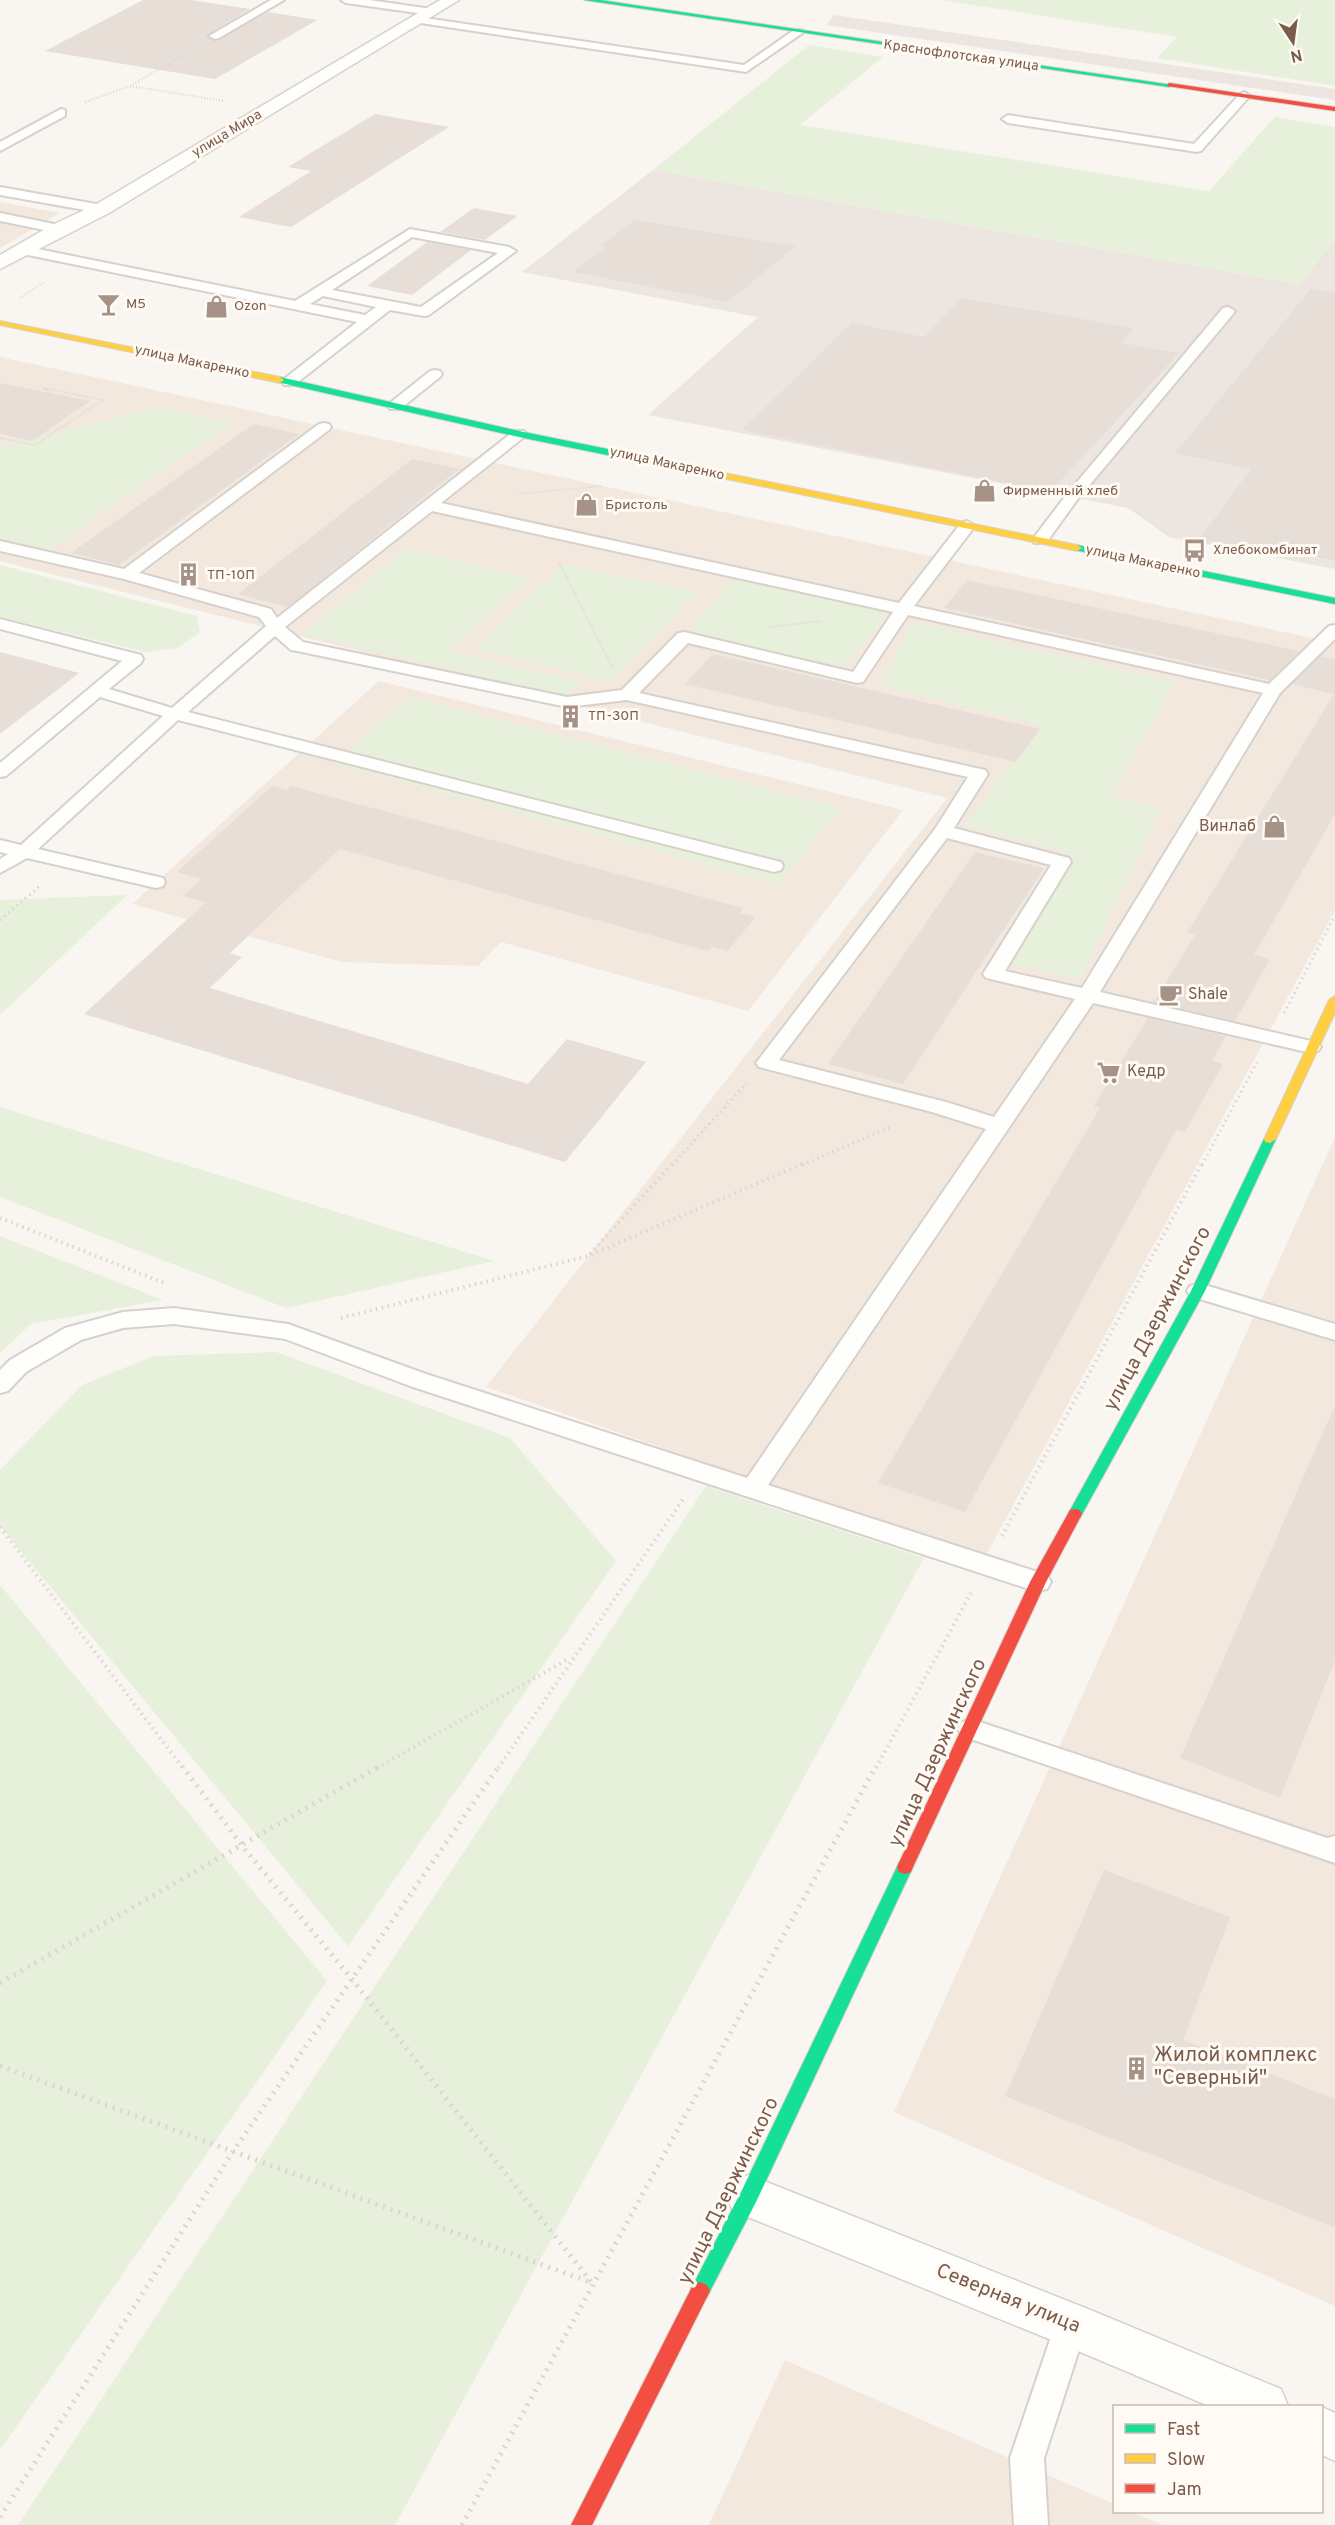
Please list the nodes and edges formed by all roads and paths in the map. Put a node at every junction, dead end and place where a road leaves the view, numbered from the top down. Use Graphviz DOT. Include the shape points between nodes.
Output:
graph roads {
  1 [pos="279,0"];
  2 [pos="346,0"];
  3 [pos="451,0"];
  4 [pos="587,0"];
  5 [pos="425,16"];
  6 [pos="798,32"];
  7 [pos="215,36"];
  8 [pos="130,86"];
  9 [pos="1244,96"];
  10 [pos="271,108"];
  11 [pos="1335,110"];
  12 [pos="62,113"];
  13 [pos="1008,119"];
  14 [pos="0,147"];
  15 [pos="0,191"];
  16 [pos="102,209"];
  17 [pos="0,218"];
  18 [pos="58,229"];
  19 [pos="23,250"];
  20 [pos="0,263"];
  21 [pos="320,291"];
  22 [pos="387,305"];
  23 [pos="296,307"];
  24 [pos="1228,312"];
  25 [pos="367,320"];
  26 [pos="0,323"];
  27 [pos="435,374"];
  28 [pos="289,382"];
  29 [pos="53,394"];
  30 [pos="395,406"];
  31 [pos="324,427"];
  32 [pos="519,434"];
  33 [pos="0,438"];
  34 [pos="428,505"];
  35 [pos="967,526"];
  36 [pos="543,531"];
  37 [pos="1040,540"];
  38 [pos="0,546"];
  39 [pos="127,575"];
  40 [pos="1335,601"];
  41 [pos="902,610"];
  42 [pos="822,620"];
  43 [pos="0,624"];
  44 [pos="275,627"];
  45 [pos="764,627"];
  46 [pos="1335,630"];
  47 [pos="1273,690"];
  48 [pos="96,691"];
  49 [pos="627,696"];
  50 [pos="175,714"];
  51 [pos="0,772"];
  52 [pos="943,831"];
  53 [pos="0,846"];
  54 [pos="24,852"];
  55 [pos="67,863"];
  56 [pos="774,866"];
  57 [pos="0,867"];
  58 [pos="156,882"];
  59 [pos="1335,915"];
  60 [pos="0,920"];
  61 [pos="1088,995"];
  62 [pos="1335,1000"];
  63 [pos="1270,1038"];
  64 [pos="1321,1043"];
  65 [pos="766,1063"];
  66 [pos="939,1107"];
  67 [pos="1000,1126"];
  68 [pos="0,1218"];
  69 [pos="588,1256"];
  70 [pos="177,1288"];
  71 [pos="1198,1292"];
  72 [pos="288,1332"];
  73 [pos="1335,1332"];
  74 [pos="0,1385"];
  75 [pos="701,1472"];
  76 [pos="752,1489"];
  77 [pos="0,1527"];
  78 [pos="987,1565"];
  79 [pos="1038,1582"];
  80 [pos="573,1657"];
  81 [pos="972,1729"];
  82 [pos="243,1847"];
  83 [pos="1335,1847"];
  84 [pos="351,1978"];
  85 [pos="0,1983"];
  86 [pos="0,2066"];
  87 [pos="232,2153"];
  88 [pos="749,2196"];
  89 [pos="592,2283"];
  90 [pos="1071,2325"];
  91 [pos="1262,2405"];
  92 [pos="0,2517"];
  93 [pos="462,2525"];
  94 [pos="581,2525"];
  95 [pos="1030,2525"];
  1 -- 7 [label="lane"];
  2 -- 5 [label="lane"];
  3 -- 5 [label="street, улица Мира"];
  4 -- 6 [label="street, Краснофлотская улица"];
  5 -- 6 [label="lane" via="746,69"];
  5 -- 10 [label="street, улица Мира"];
  6 -- 9 [label="street, Краснофлотская улица"];
  7 -- 8 [label="path"];
  8 -- 10 [label="path"];
  8 -- 12 [label="path"];
  9 -- 11 [label="street, Краснофлотская улица"];
  9 -- 13 [label="lane" via="1197,148"];
  10 -- 16 [label="street, улица Мира"];
  12 -- 14 [label="lane"];
  15 -- 16 [label="lane"];
  16 -- 18 [label="street, улица Мира"];
  17 -- 18 [label="lane"];
  18 -- 19 [label="street, улица Мира"];
  19 -- 20 [label="street, улица Мира"];
  19 -- 23 [label="lane"];
  21 -- 22 [label="lane"];
  21 -- 22 [label="lane" via="410,233 509,251 424,312"];
  21 -- 23 [label="lane"];
  22 -- 25 [label="lane"];
  23 -- 25 [label="lane"];
  24 -- 37 [label="lane"];
  25 -- 28 [label="lane"];
  26 -- 28 [label="street, улица Макаренко"];
  27 -- 30 [label="lane"];
  28 -- 30 [label="street, улица Макаренко"];
  29 -- 33 [label="path" via="43,388 103,400 35,445"];
  30 -- 32 [label="street, улица Макаренко"];
  31 -- 39 [label="lane"];
  32 -- 34 [label="lane"];
  32 -- 35 [label="street, улица Макаренко"];
  34 -- 36 [label="lane"];
  34 -- 44 [label="lane"];
  35 -- 37 [label="street, улица Макаренко"];
  35 -- 41 [label="lane"];
  36 -- 41 [label="lane"];
  36 -- 49 [label="path"];
  37 -- 40 [label="street, улица Макаренко"];
  38 -- 39 [label="lane"];
  39 -- 44 [label="lane" via="265,613"];
  41 -- 47 [label="lane"];
  41 -- 49 [label="lane" via="857,678 684,638"];
  42 -- 45 [label="path"];
  43 -- 48 [label="lane" via="135,659"];
  44 -- 49 [label="lane" via="297,646 567,702"];
  44 -- 50 [label="lane"];
  46 -- 47 [label="lane"];
  47 -- 61 [label="lane"];
  48 -- 50 [label="lane"];
  48 -- 51 [label="lane"];
  49 -- 52 [label="lane" via="979,774"];
  50 -- 54 [label="lane"];
  50 -- 56 [label="lane"];
  52 -- 61 [label="lane" via="1062,862 993,974"];
  52 -- 65 [label="lane"];
  53 -- 54 [label="lane"];
  54 -- 55 [label="lane"];
  54 -- 57 [label="lane"];
  55 -- 58 [label="lane"];
  55 -- 60 [label="path"];
  59 -- 63 [label="path"];
  61 -- 63 [label="lane"];
  61 -- 67 [label="lane"];
  62 -- 64 [label="street, улица Дзержинского"];
  63 -- 64 [label="lane"];
  63 -- 78 [label="path"];
  64 -- 71 [label="street, улица Дзержинского"];
  65 -- 66 [label="lane"];
  65 -- 69 [label="path"];
  66 -- 67 [label="lane"];
  66 -- 69 [label="path"];
  67 -- 76 [label="lane"];
  68 -- 70 [label="path"];
  69 -- 72 [label="path"];
  71 -- 73 [label="lane"];
  71 -- 79 [label="street, улица Дзержинского"];
  72 -- 74 [label="lane" via="174,1316 123,1320 73,1334 18,1366"];
  72 -- 75 [label="lane" via="418,1380"];
  75 -- 76 [label="lane"];
  75 -- 80 [label="path"];
  76 -- 78 [label="lane"];
  77 -- 82 [label="path"];
  78 -- 79 [label="lane"];
  78 -- 89 [label="path"];
  79 -- 81 [label="street, улица Дзержинского"];
  80 -- 82 [label="path"];
  80 -- 84 [label="path"];
  81 -- 83 [label="lane" via="1333,1852"];
  81 -- 88 [label="street, улица Дзержинского"];
  82 -- 84 [label="path"];
  82 -- 85 [label="path"];
  84 -- 87 [label="path"];
  84 -- 89 [label="path"];
  86 -- 87 [label="path"];
  87 -- 89 [label="path"];
  87 -- 92 [label="path"];
  88 -- 90 [label="street, Северная улица"];
  88 -- 94 [label="street, улица Дзержинского"];
  89 -- 93 [label="path"];
  90 -- 91 [label="street, Северная улица"];
  90 -- 95 [label="lane" via="1027,2458"];
}
